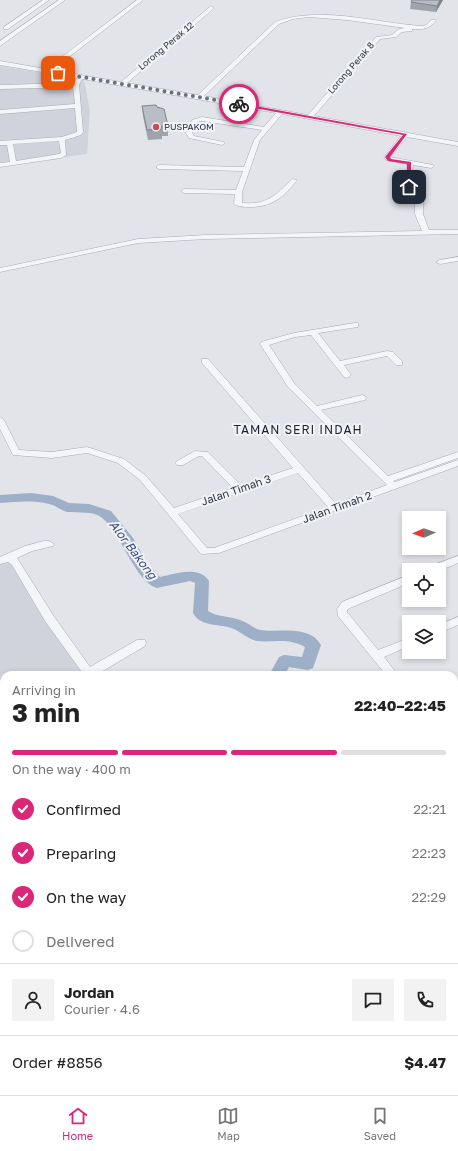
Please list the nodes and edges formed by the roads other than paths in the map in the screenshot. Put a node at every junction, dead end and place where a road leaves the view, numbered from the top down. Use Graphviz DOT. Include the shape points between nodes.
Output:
graph roads {
  1 [pos="46,0"];
  2 [pos="62,0"];
  3 [pos="140,0"];
  4 [pos="211,8"];
  5 [pos="433,20"];
  6 [pos="3,27"];
  7 [pos="19,30"];
  8 [pos="422,32"];
  9 [pos="0,44"];
  10 [pos="0,63"];
  11 [pos="47,71"];
  12 [pos="80,77"];
  13 [pos="122,84"];
  14 [pos="76,85"];
  15 [pos="0,87"];
  16 [pos="199,97"];
  17 [pos="78,106"];
  18 [pos="0,112"];
  19 [pos="280,112"];
  20 [pos="310,117"];
  21 [pos="265,129"];
  22 [pos="405,135"];
  23 [pos="62,139"];
  24 [pos="10,143"];
  25 [pos="222,143"];
  26 [pos="0,144"];
  27 [pos="458,144"];
  28 [pos="179,160"];
  29 [pos="13,162"];
  30 [pos="410,163"];
  31 [pos="0,165"];
  32 [pos="431,166"];
  33 [pos="159,167"];
  34 [pos="178,168"];
  35 [pos="247,169"];
  36 [pos="294,180"];
  37 [pos="184,191"];
  38 [pos="239,192"];
  39 [pos="426,232"];
  40 [pos="458,232"];
  41 [pos="458,259"];
  42 [pos="440,262"];
  43 [pos="0,270"];
  44 [pos="356,325"];
  45 [pos="313,332"];
  46 [pos="205,361"];
  47 [pos="399,363"];
  48 [pos="339,364"];
  49 [pos="348,375"];
  50 [pos="362,398"];
  51 [pos="314,409"];
  52 [pos="0,420"];
  53 [pos="458,455"];
  54 [pos="180,463"];
  55 [pos="458,463"];
  56 [pos="299,469"];
  57 [pos="390,483"];
  58 [pos="239,489"];
  59 [pos="334,508"];
  60 [pos="173,512"];
  61 [pos="49,544"];
  62 [pos="458,559"];
  63 [pos="5,560"];
  64 [pos="446,564"];
  65 [pos="402,582"];
  66 [pos="458,621"];
  67 [pos="446,626"];
  68 [pos="141,643"];
  69 [pos="402,645"];
  70 [pos="376,656"];
  71 [pos="87,671"];
  72 [pos="94,671"];
  73 [pos="389,671"];
  1 -- 6 [label="street"];
  2 -- 7 [label="street"];
  3 -- 11 [label="street"];
  4 -- 13 [label="street, Lorong Perak 12"];
  5 -- 16 [label="street" via="422,28 308,15 288,18 277,23"];
  6 -- 7 [label="street"];
  7 -- 9 [label="street"];
  8 -- 20 [label="street, Lorong Perak 8" via="404,29 394,36 378,38"];
  10 -- 11 [label="street"];
  11 -- 12 [label="street"];
  12 -- 13 [label="street"];
  12 -- 14 [label="street"];
  13 -- 16 [label="street"];
  14 -- 15 [label="street"];
  14 -- 17 [label="street"];
  16 -- 19 [label="street"];
  17 -- 18 [label="street"];
  17 -- 23 [label="street" via="80,132 73,137"];
  19 -- 20 [label="street"];
  19 -- 21 [label="street"];
  20 -- 22 [label="street"];
  21 -- 25 [label="street" via="195,120 190,136"];
  21 -- 35 [label="street" via="257,140"];
  22 -- 27 [label="street"];
  22 -- 30 [label="street" via="388,157 390,160"];
  23 -- 24 [label="street"];
  23 -- 29 [label="street" via="63,155"];
  24 -- 26 [label="street"];
  24 -- 29 [label="street"];
  28 -- 34 [label="street"];
  29 -- 31 [label="street"];
  30 -- 32 [label="street"];
  30 -- 39 [label="street" via="408,184 419,199 419,214"];
  33 -- 34 [label="street"];
  34 -- 35 [label="street"];
  35 -- 38 [label="street"];
  36 -- 38 [label="street" via="275,200 265,205 239,204"];
  37 -- 38 [label="street"];
  39 -- 40 [label="street"];
  39 -- 43 [label="street" via="138,241"];
  41 -- 42 [label="street"];
  44 -- 45 [label="street"];
  45 -- 48 [label="street"];
  45 -- 51 [label="street" via="264,344 291,385"];
  46 -- 56 [label="street"];
  47 -- 48 [label="street" via="387,353"];
  48 -- 49 [label="street"];
  50 -- 51 [label="street"];
  51 -- 57 [label="street"];
  52 -- 60 [label="street" via="16,454 52,455 87,450 121,461 143,478"];
  53 -- 57 [label="street"];
  54 -- 58 [label="street" via="198,453 205,454"];
  55 -- 57 [label="street, Jalan Timah 2"];
  56 -- 58 [label="street, Jalan Timah 3"];
  56 -- 59 [label="street"];
  57 -- 59 [label="street, Jalan Timah 2"];
  58 -- 60 [label="street, Jalan Timah 3"];
  59 -- 60 [label="street, Jalan Timah 2" via="215,551 204,552"];
  61 -- 63 [label="street" via="31,546"];
  62 -- 64 [label="street"];
  63 -- 71 [label="street" via="16,563 49,618"];
  65 -- 70 [label="street" via="342,609 342,613"];
  66 -- 67 [label="street"];
  68 -- 72 [label="street"];
  69 -- 70 [label="street"];
  70 -- 73 [label="street"];
}
